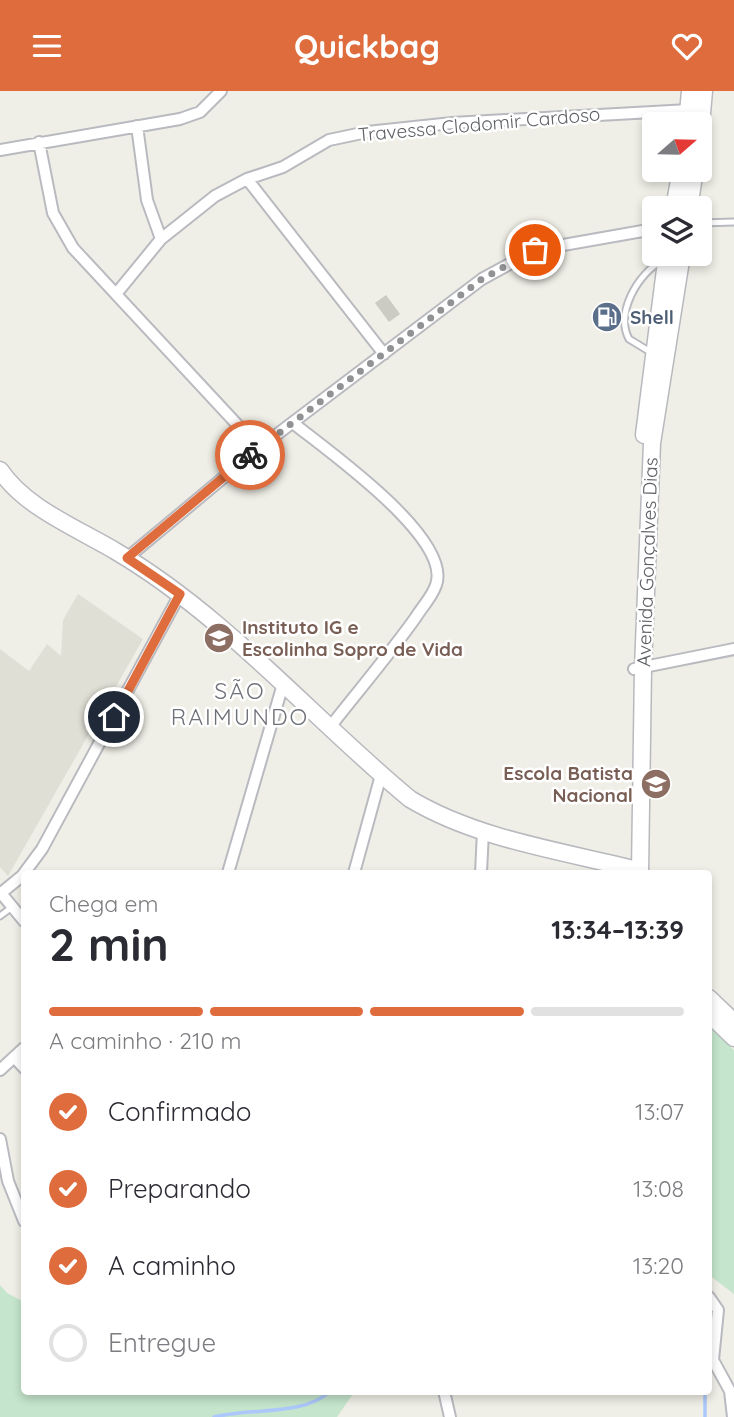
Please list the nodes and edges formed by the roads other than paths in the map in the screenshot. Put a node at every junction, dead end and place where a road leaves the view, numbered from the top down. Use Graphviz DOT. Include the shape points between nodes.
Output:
graph roads {
  1 [pos="221,91"];
  2 [pos="690,91"];
  3 [pos="704,91"];
  4 [pos="688,112"];
  5 [pos="702,112"];
  6 [pos="642,118"];
  7 [pos="137,126"];
  8 [pos="39,142"];
  9 [pos="0,150"];
  10 [pos="247,179"];
  11 [pos="734,222"];
  12 [pos="712,223"];
  13 [pos="642,231"];
  14 [pos="161,239"];
  15 [pos="658,266"];
  16 [pos="668,266"];
  17 [pos="672,266"];
  18 [pos="663,278"];
  19 [pos="116,294"];
  20 [pos="670,328"];
  21 [pos="384,353"];
  22 [pos="652,353"];
  23 [pos="293,423"];
  24 [pos="259,448"];
  25 [pos="0,470"];
  26 [pos="127,558"];
  27 [pos="180,594"];
  28 [pos="734,649"];
  29 [pos="639,669"];
  30 [pos="284,684"];
  31 [pos="330,727"];
  32 [pos="381,775"];
  33 [pos="483,831"];
  34 [pos="28,870"];
  35 [pos="229,870"];
  36 [pos="355,870"];
  37 [pos="481,870"];
  38 [pos="627,870"];
  39 [pos="634,870"];
  40 [pos="21,879"];
  41 [pos="1,893"];
  42 [pos="12,907"];
  43 [pos="0,916"];
  44 [pos="21,918"];
  45 [pos="712,1002"];
  46 [pos="712,1017"];
  47 [pos="734,1022"];
  48 [pos="734,1038"];
  49 [pos="21,1051"];
  50 [pos="14,1057"];
  51 [pos="21,1065"];
  52 [pos="0,1070"];
  53 [pos="0,1139"];
  54 [pos="21,1214"];
  55 [pos="712,1302"];
  56 [pos="445,1395"];
  57 [pos="450,1417"];
  58 [pos="733,1417"];
  1 -- 7 [label="street" via="200,112"];
  2 -- 4 [label="main road"];
  3 -- 5 [label="main road"];
  6 -- 10 [label="street, Travessa Clodomir Cardoso" via="452,123 356,133 329,139 283,167"];
  7 -- 8 [label="street"];
  7 -- 14 [label="street" via="147,200"];
  8 -- 9 [label="street"];
  8 -- 19 [label="street" via="47,191 62,232"];
  10 -- 14 [label="street, Travessa Clodomir Cardoso" via="215,196"];
  10 -- 21 [label="street"];
  11 -- 12 [label="lane"];
  13 -- 21 [label="street" via="535,250 482,279"];
  14 -- 19 [label="street, Travessa Clodomir Cardoso"];
  15 -- 22 [label="lane" via="645,276 622,320 629,339"];
  16 -- 18 [label="main road, Avenida Gonçalves Dias"];
  17 -- 20 [label="main road, Avenida Gonçalves Dias"];
  18 -- 20 [label="main road" via="661,320"];
  18 -- 22 [label="main road, Avenida Gonçalves Dias"];
  19 -- 24 [label="street"];
  20 -- 29 [label="main road, Avenida Gonçalves Dias" via="652,443"];
  21 -- 23 [label="street"];
  22 -- 29 [label="main road, Avenida Gonçalves Dias" via="642,451"];
  23 -- 24 [label="street"];
  23 -- 31 [label="street" via="408,520 434,558 437,572 437,584 398,642"];
  24 -- 26 [label="street"];
  25 -- 26 [label="main road" via="34,502"];
  26 -- 27 [label="main road"];
  27 -- 30 [label="main road"];
  27 -- 34 [label="street"];
  28 -- 29 [label="street"];
  29 -- 39 [label="main road, Avenida Gonçalves Dias"];
  30 -- 31 [label="main road"];
  30 -- 35 [label="street"];
  31 -- 32 [label="main road"];
  32 -- 33 [label="main road" via="437,815"];
  32 -- 36 [label="street"];
  33 -- 37 [label="street"];
  33 -- 38 [label="main road"];
  40 -- 41 [label="street"];
  41 -- 42 [label="street"];
  42 -- 43 [label="lane"];
  42 -- 44 [label="street"];
  45 -- 47 [label="main road"];
  46 -- 48 [label="main road"];
  49 -- 50 [label="street"];
  50 -- 51 [label="street"];
  50 -- 52 [label="street"];
  53 -- 54 [label="street" via="8,1181"];
  55 -- 58 [label="street" via="718,1311 713,1360 730,1391"];
  56 -- 57 [label="street"];
}
